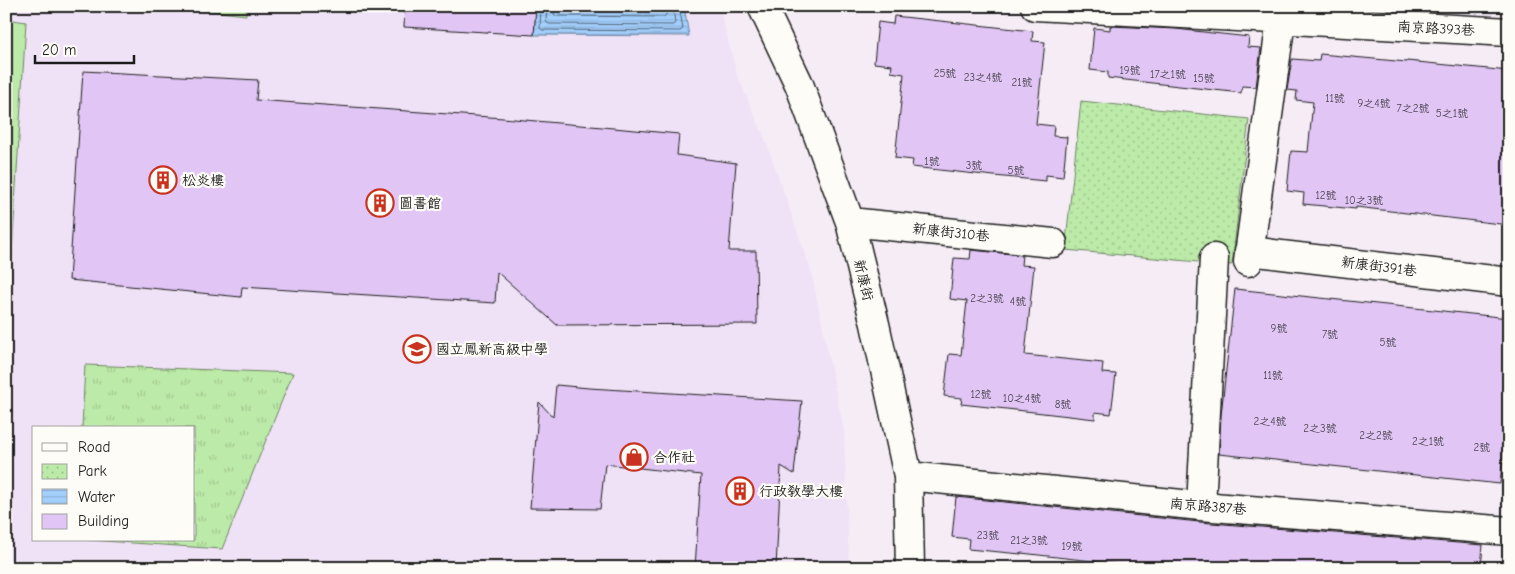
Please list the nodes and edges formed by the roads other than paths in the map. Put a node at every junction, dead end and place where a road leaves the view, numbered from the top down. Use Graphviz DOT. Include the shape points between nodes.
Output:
graph roads {
  1 [pos="762,6"];
  2 [pos="1034,6"];
  3 [pos="1404,16"];
  4 [pos="1281,20"];
  5 [pos="1509,32"];
  6 [pos="850,222"];
  7 [pos="1052,242"];
  8 [pos="1214,258"];
  9 [pos="1509,282"];
  10 [pos="908,476"];
  11 [pos="1201,506"];
  12 [pos="1509,531"];
  13 [pos="910,568"];
  1 -- 6 [label="street, 新康街" via="799,84"];
  2 -- 4 [label="street, 南京路393巷"];
  3 -- 4 [label="street, 南京路393巷"];
  3 -- 5 [label="street, 南京路393巷"];
  4 -- 9 [label="street, 新康街391巷" via="1249,256"];
  6 -- 7 [label="street, 新康街310巷"];
  6 -- 10 [label="street, 新康街"];
  8 -- 11 [label="street"];
  10 -- 11 [label="street, 南京路387巷"];
  10 -- 13 [label="street, 新康街"];
  11 -- 12 [label="street, 南京路387巷"];
}
